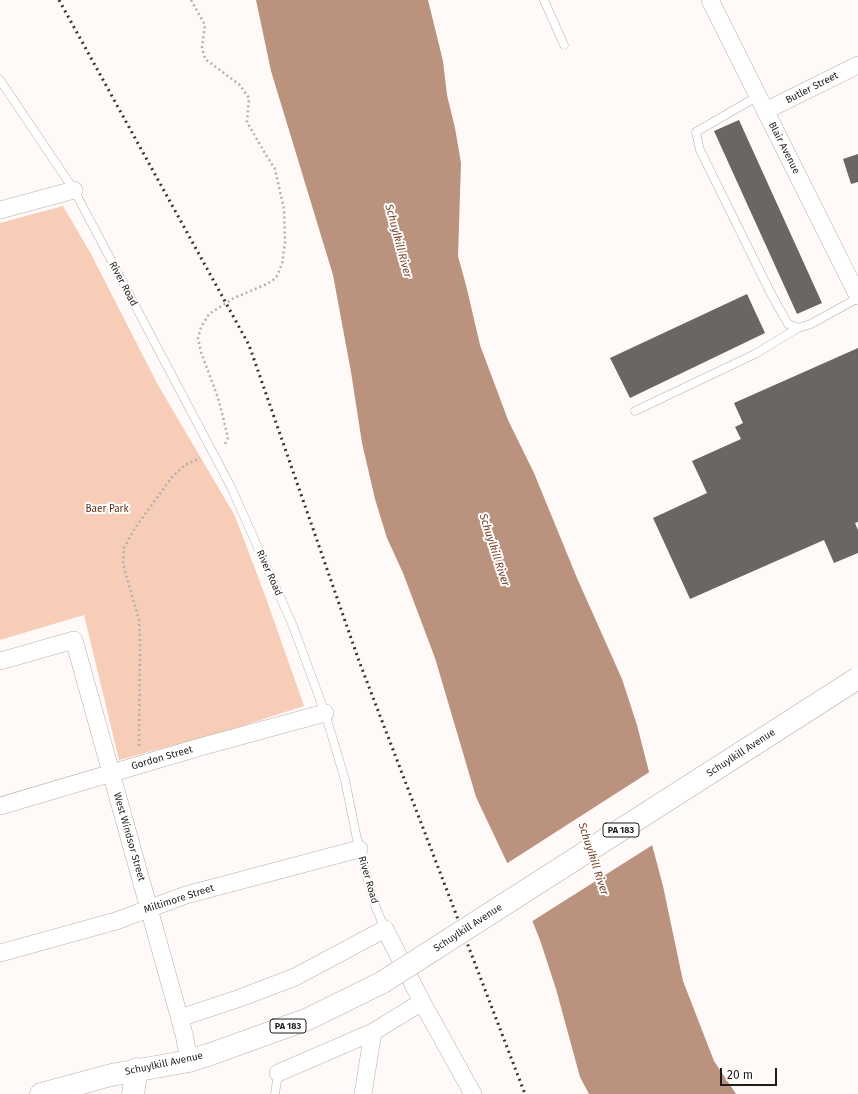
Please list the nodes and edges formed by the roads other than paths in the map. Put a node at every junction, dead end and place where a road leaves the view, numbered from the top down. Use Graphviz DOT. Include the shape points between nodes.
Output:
graph roads {
  1 [pos="544,0"];
  2 [pos="710,0"];
  3 [pos="564,45"];
  4 [pos="858,65"];
  5 [pos="0,80"];
  6 [pos="762,103"];
  7 [pos="74,190"];
  8 [pos="0,210"];
  9 [pos="858,297"];
  10 [pos="798,328"];
  11 [pos="635,411"];
  12 [pos="0,661"];
  13 [pos="858,678"];
  14 [pos="325,713"];
  15 [pos="111,774"];
  16 [pos="0,806"];
  17 [pos="359,849"];
  18 [pos="149,909"];
  19 [pos="385,929"];
  20 [pos="0,953"];
  21 [pos="422,1002"];
  22 [pos="182,1026"];
  23 [pos="373,1032"];
  24 [pos="189,1060"];
  25 [pos="137,1069"];
  26 [pos="278,1073"];
  27 [pos="41,1094"];
  28 [pos="133,1094"];
  29 [pos="275,1094"];
  30 [pos="363,1094"];
  31 [pos="473,1094"];
  1 -- 3 [label="lane"];
  2 -- 6 [label="street, Blair Avenue"];
  4 -- 6 [label="street, Butler Street"];
  5 -- 7 [label="lane, River Road"];
  6 -- 9 [label="street, Blair Avenue"];
  6 -- 10 [label="lane" via="696,132 700,150 770,292 788,324"];
  7 -- 8 [label="street"];
  7 -- 14 [label="lane, River Road" via="231,487 292,626"];
  9 -- 10 [label="lane" via="811,324"];
  10 -- 11 [label="lane" via="755,354"];
  12 -- 15 [label="street, West Windsor Street" via="74,640"];
  13 -- 24 [label="main road, Schuylkill Avenue / PA 183, bridge" via="383,982 308,1019"];
  14 -- 15 [label="street, Gordon Street"];
  14 -- 17 [label="lane, River Road" via="345,780"];
  15 -- 16 [label="street, Gordon Street"];
  15 -- 18 [label="street, West Windsor Street"];
  17 -- 18 [label="street, Miltimore Street" via="186,895"];
  17 -- 19 [label="lane, River Road" via="376,908"];
  18 -- 20 [label="street, Miltimore Street" via="116,921"];
  18 -- 22 [label="street, West Windsor Street"];
  19 -- 21 [label="street, River Road"];
  19 -- 22 [label="street" via="295,977 240,998"];
  21 -- 23 [label="street"];
  21 -- 31 [label="street, River Road"];
  22 -- 24 [label="street, West Windsor Street"];
  23 -- 26 [label="street"];
  23 -- 30 [label="street"];
  24 -- 25 [label="main road, Schuylkill Avenue / PA 183"];
  25 -- 27 [label="main road, Schuylkill Avenue / PA 183"];
  25 -- 28 [label="main road"];
  26 -- 29 [label="lane"];
}
